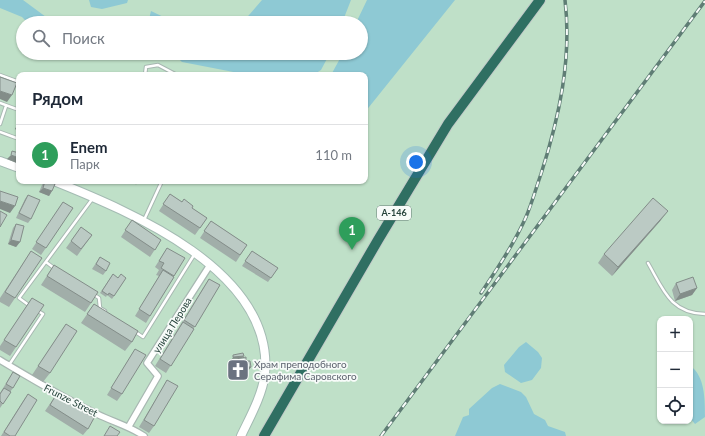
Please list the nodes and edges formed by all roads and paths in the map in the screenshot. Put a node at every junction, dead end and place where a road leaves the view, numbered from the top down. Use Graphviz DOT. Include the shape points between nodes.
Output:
graph roads {
  1 [pos="540,0"];
  2 [pos="145,72"];
  3 [pos="171,72"];
  4 [pos="0,75"];
  5 [pos="16,81"];
  6 [pos="0,103"];
  7 [pos="6,106"];
  8 [pos="16,109"];
  9 [pos="0,124"];
  10 [pos="0,132"];
  11 [pos="16,138"];
  12 [pos="1,164"];
  13 [pos="16,167"];
  14 [pos="62,184"];
  15 [pos="161,184"];
  16 [pos="94,197"];
  17 [pos="144,220"];
  18 [pos="196,253"];
  19 [pos="46,262"];
  20 [pos="648,263"];
  21 [pos="210,265"];
  22 [pos="58,270"];
  23 [pos="87,290"];
  24 [pos="106,312"];
  25 [pos="705,314"];
  26 [pos="131,328"];
  27 [pos="0,360"];
  28 [pos="9,366"];
  29 [pos="129,426"];
  30 [pos="144,436"];
  31 [pos="241,436"];
  32 [pos="264,436"];
  1 -- 32 [label="highway, А-146" via="448,124"];
  2 -- 3 [label="lane" via="146,67 158,65"];
  4 -- 5 [label="lane"];
  6 -- 7 [label="lane"];
  7 -- 8 [label="lane"];
  7 -- 9 [label="lane"];
  10 -- 11 [label="lane"];
  12 -- 13 [label="street"];
  14 -- 16 [label="street"];
  15 -- 17 [label="lane"];
  16 -- 17 [label="street"];
  16 -- 19 [label="lane"];
  17 -- 18 [label="street"];
  18 -- 21 [label="street"];
  18 -- 26 [label="lane" via="143,337"];
  19 -- 22 [label="lane"];
  19 -- 28 [label="lane" via="18,298 43,314"];
  20 -- 25 [label="lane" via="670,302 686,311"];
  21 -- 29 [label="street, улица Перова" via="148,363 158,376"];
  21 -- 31 [label="street" via="240,295 260,332 265,352 261,392"];
  23 -- 24 [label="lane" via="99,298 100,308"];
  27 -- 28 [label="street, Frunze Street"];
  28 -- 29 [label="street, Frunze Street" via="98,415"];
  29 -- 30 [label="street, Frunze Street"];
}
